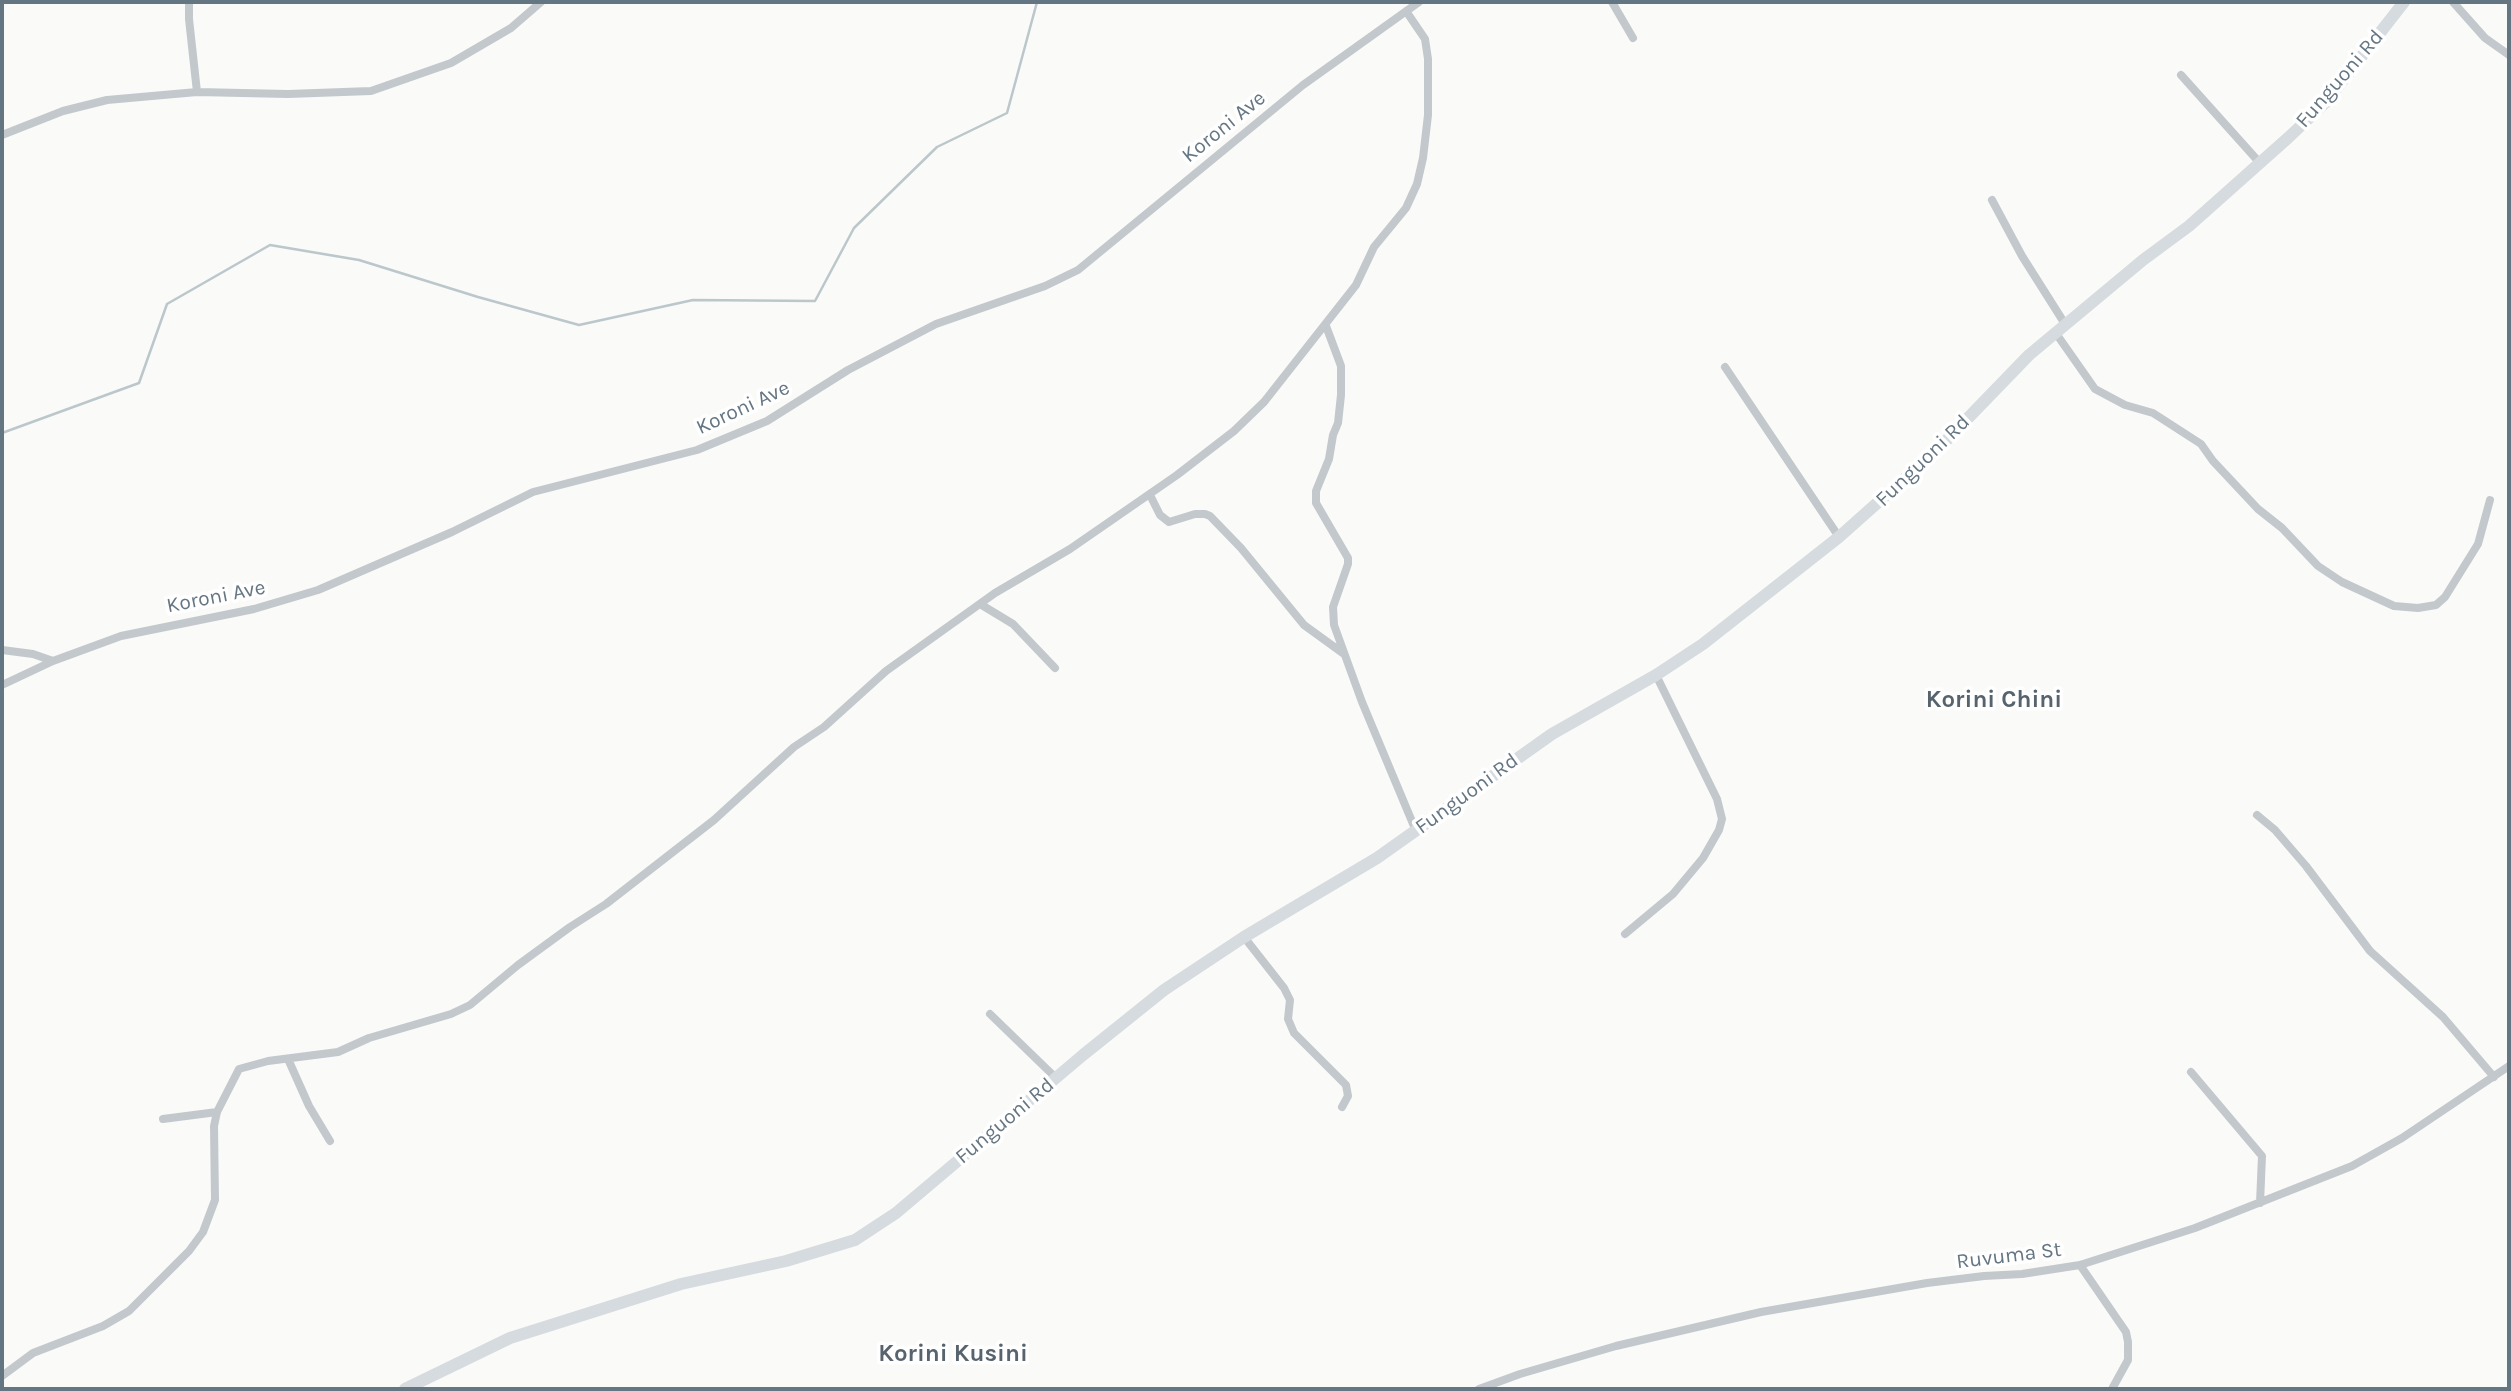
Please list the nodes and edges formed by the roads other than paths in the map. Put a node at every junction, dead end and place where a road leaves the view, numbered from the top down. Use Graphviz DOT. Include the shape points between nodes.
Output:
graph roads {
  1 [pos="189,2"];
  2 [pos="541,2"];
  3 [pos="1419,2"];
  4 [pos="1612,2"];
  5 [pos="2404,2"];
  6 [pos="2454,2"];
  7 [pos="1406,11"];
  8 [pos="1633,38"];
  9 [pos="2509,55"];
  10 [pos="2181,75"];
  11 [pos="197,92"];
  12 [pos="2,135"];
  13 [pos="2259,162"];
  14 [pos="1992,200"];
  15 [pos="1326,326"];
  16 [pos="2060,328"];
  17 [pos="1725,367"];
  18 [pos="1150,495"];
  19 [pos="2490,500"];
  20 [pos="1839,537"];
  21 [pos="980,604"];
  22 [pos="2,650"];
  23 [pos="1345,654"];
  24 [pos="54,661"];
  25 [pos="1055,668"];
  26 [pos="1656,675"];
  27 [pos="2,685"];
  28 [pos="2257,815"];
  29 [pos="1416,831"];
  30 [pos="1625,934"];
  31 [pos="1244,937"];
  32 [pos="990,1014"];
  33 [pos="288,1059"];
  34 [pos="2509,1066"];
  35 [pos="2190,1072"];
  36 [pos="2494,1077"];
  37 [pos="1056,1078"];
  38 [pos="1342,1107"];
  39 [pos="217,1112"];
  40 [pos="163,1119"];
  41 [pos="330,1141"];
  42 [pos="2260,1203"];
  43 [pos="2080,1265"];
  44 [pos="2,1376"];
  45 [pos="405,1389"];
  46 [pos="1479,1389"];
  47 [pos="2112,1389"];
  1 -- 11 [label="street"];
  2 -- 11 [label="street" via="511,28 451,63 371,91"];
  3 -- 7 [label="street, Koroni Ave"];
  4 -- 8 [label="street"];
  5 -- 13 [label="street, Funguoni Rd" via="2326,102"];
  6 -- 9 [label="street" via="2485,38"];
  7 -- 15 [label="street" via="1423,34 1428,59 1428,115 1417,184 1406,208 1383,234 1356,285"];
  7 -- 24 [label="street, Koroni Ave" via="1303,85 1078,270 928,328 848,370 767,421 697,450 533,492 309,594 121,636"];
  10 -- 13 [label="street"];
  11 -- 12 [label="street" via="107,100"];
  13 -- 16 [label="street, Funguoni Rd" via="2189,226"];
  14 -- 16 [label="street"];
  15 -- 18 [label="street" via="1254,412"];
  15 -- 23 [label="street" via="1340,366 1341,395 1338,423 1315,503 1348,558 1332,616"];
  16 -- 19 [label="street" via="2095,389 2124,405 2153,413 2201,444 2258,509 2318,566 2395,606 2436,605 2445,597 2478,544"];
  16 -- 20 [label="street, Funguoni Rd" via="1939,448"];
  17 -- 20 [label="street"];
  18 -- 21 [label="street"];
  18 -- 23 [label="street" via="1169,522 1195,514 1210,516 1304,625"];
  20 -- 26 [label="street, Funguoni Rd" via="1703,644"];
  21 -- 25 [label="street" via="1013,624"];
  21 -- 33 [label="street" via="886,671 714,820 470,1005 338,1052"];
  22 -- 24 [label="street"];
  23 -- 29 [label="street"];
  24 -- 27 [label="street, Koroni Ave"];
  26 -- 29 [label="street, Funguoni Rd" via="1544,739"];
  26 -- 30 [label="street" via="1717,799 1722,819 1703,858 1673,894"];
  28 -- 36 [label="street" via="2306,866 2370,951 2443,1017"];
  29 -- 31 [label="street, Funguoni Rd"];
  31 -- 37 [label="street, Funguoni Rd" via="1164,990"];
  31 -- 38 [label="street" via="1284,988 1294,1032 1346,1086 1348,1096"];
  32 -- 37 [label="street"];
  33 -- 39 [label="street" via="239,1069"];
  33 -- 41 [label="street"];
  34 -- 36 [label="street, Ruvuma St"];
  35 -- 42 [label="street" via="2262,1156"];
  36 -- 42 [label="street, Ruvuma St" via="2352,1166"];
  37 -- 45 [label="street, Funguoni Rd" via="896,1213 855,1240 681,1284 510,1338"];
  39 -- 40 [label="street"];
  39 -- 44 [label="street" via="215,1200 203,1232 189,1251 129,1311 33,1353"];
  42 -- 43 [label="street, Ruvuma St"];
  43 -- 46 [label="street, Ruvuma St" via="1927,1283 1761,1312 1616,1346"];
  43 -- 47 [label="street" via="2126,1332 2127,1360"];
}
